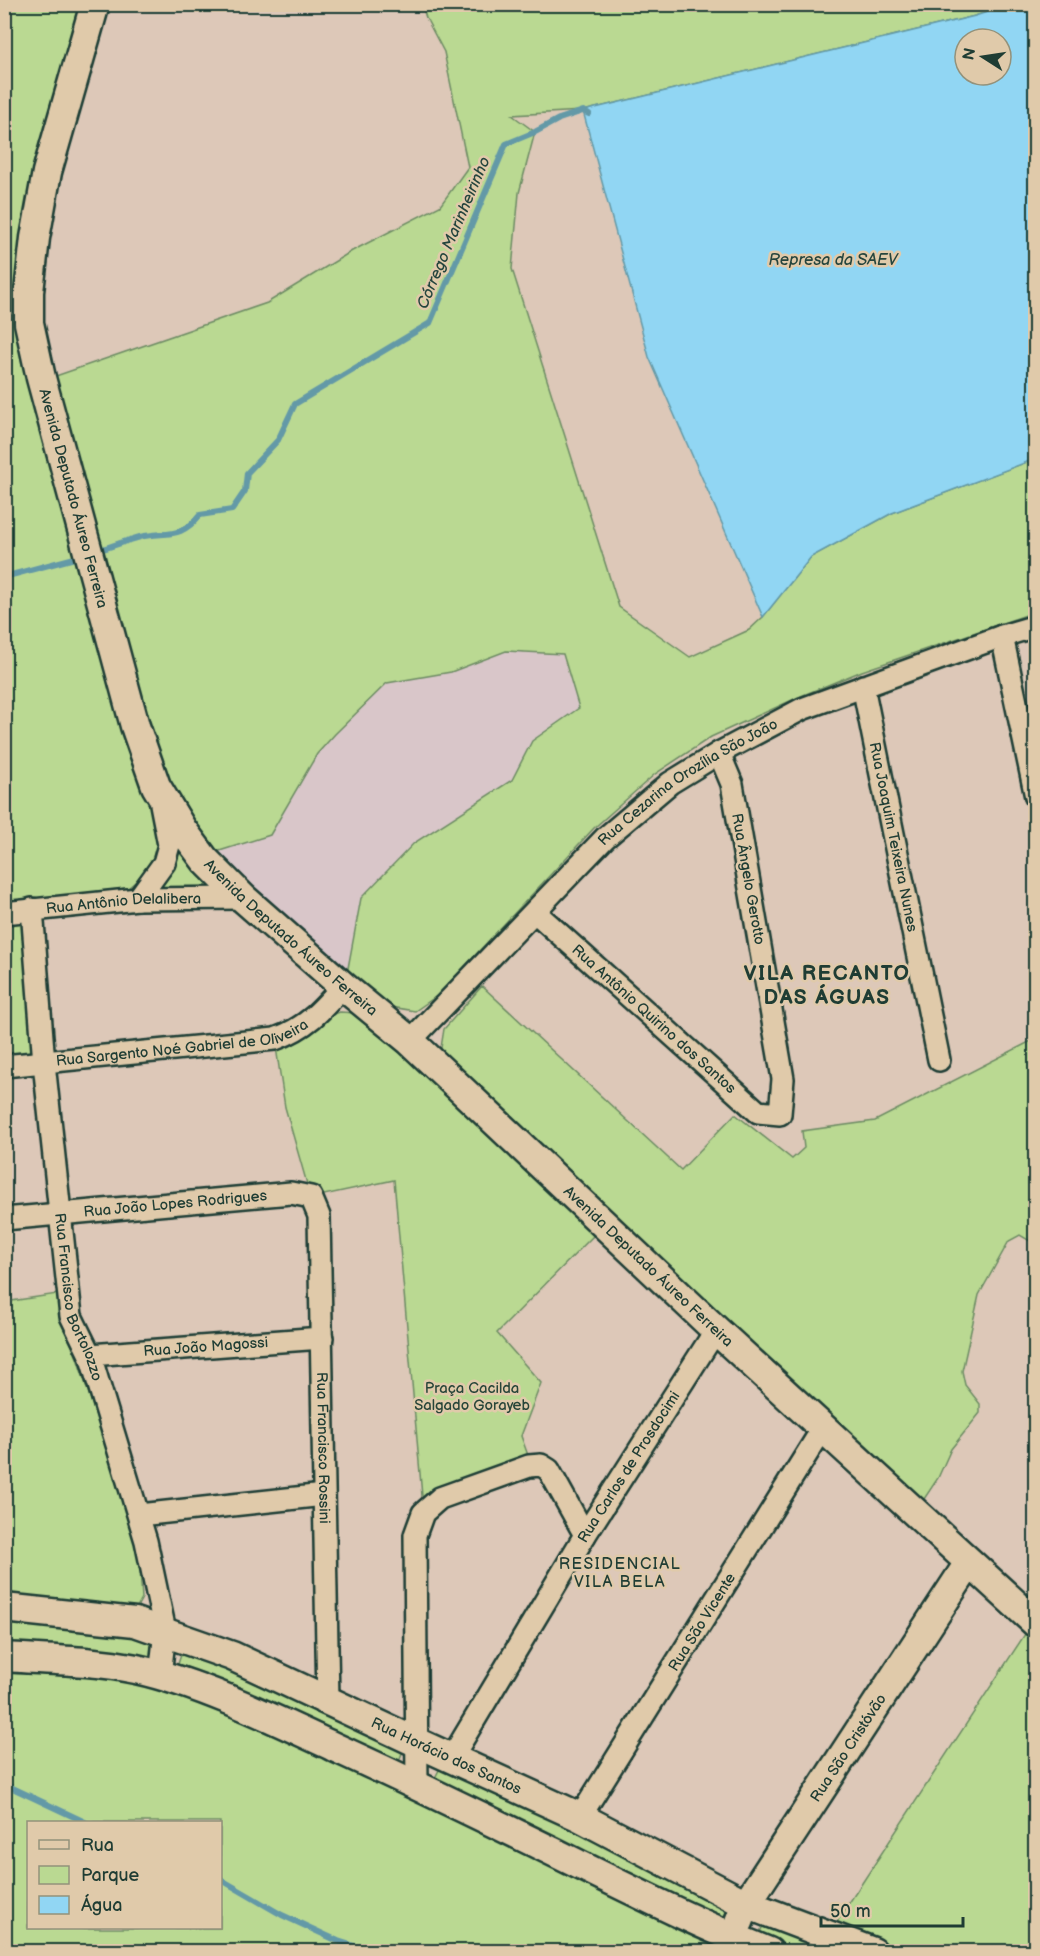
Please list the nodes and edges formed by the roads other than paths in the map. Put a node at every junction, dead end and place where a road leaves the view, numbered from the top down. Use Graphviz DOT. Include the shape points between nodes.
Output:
graph roads {
  1 [pos="95,4"];
  2 [pos="1035,626"];
  3 [pos="1002,636"];
  4 [pos="863,686"];
  5 [pos="719,753"];
  6 [pos="156,786"];
  7 [pos="1035,798"];
  8 [pos="243,898"];
  9 [pos="138,899"];
  10 [pos="32,909"];
  11 [pos="535,912"];
  12 [pos="4,913"];
  13 [pos="343,986"];
  14 [pos="410,1041"];
  15 [pos="939,1060"];
  16 [pos="44,1063"];
  17 [pos="4,1066"];
  18 [pos="780,1114"];
  19 [pos="311,1197"];
  20 [pos="59,1213"];
  21 [pos="4,1219"];
  22 [pos="716,1330"];
  23 [pos="322,1338"];
  24 [pos="90,1355"];
  25 [pos="823,1428"];
  26 [pos="324,1495"];
  27 [pos="139,1515"];
  28 [pos="585,1535"];
  29 [pos="969,1563"];
  30 [pos="4,1608"];
  31 [pos="1035,1623"];
  32 [pos="165,1631"];
  33 [pos="4,1657"];
  34 [pos="160,1676"];
  35 [pos="328,1701"];
  36 [pos="418,1743"];
  37 [pos="451,1759"];
  38 [pos="417,1785"];
  39 [pos="580,1817"];
  40 [pos="746,1904"];
  41 [pos="733,1938"];
  42 [pos="769,1952"];
  43 [pos="873,1952"];
  1 -- 6 [label="main road, Avenida Deputado Áureo Ferreira" via="47,172 35,238 29,323 135,726"];
  2 -- 3 [label="street, Rua Cezarina Orozília São João"];
  3 -- 4 [label="street, Rua Cezarina Orozília São João"];
  3 -- 7 [label="street"];
  4 -- 5 [label="street, Rua Cezarina Orozília São João" via="802,709"];
  4 -- 15 [label="street, Rua Joaquim Teixeira Nunes"];
  5 -- 11 [label="street, Rua Cezarina Orozília São João" via="670,783 605,837"];
  5 -- 18 [label="street, Rua Ângelo Gerotto" via="732,784 783,1079"];
  6 -- 8 [label="main road, Avenida Deputado Áureo Ferreira" via="206,860"];
  6 -- 9 [label="street" via="169,845 164,863"];
  8 -- 9 [label="street, Rua Antônio Delalibera"];
  8 -- 13 [label="main road, Avenida Deputado Áureo Ferreira"];
  9 -- 10 [label="street, Rua Antônio Delalibera"];
  10 -- 12 [label="street, Rua Antônio Delalibera"];
  10 -- 16 [label="street, Rua Francisco Bortolozzo"];
  11 -- 14 [label="street, Rua Cezarina Orozília São João"];
  11 -- 18 [label="street, Rua Antônio Quirino dos Santos" via="758,1112"];
  13 -- 14 [label="main road, Avenida Deputado Áureo Ferreira"];
  13 -- 16 [label="street, Rua Sargento Noé Gabriel de Oliveira" via="320,1013 295,1032 275,1039"];
  14 -- 22 [label="main road, Avenida Deputado Áureo Ferreira"];
  16 -- 17 [label="street, Rua Sargento Noé Gabriel de Oliveira"];
  16 -- 20 [label="street, Rua Francisco Bortolozzo"];
  19 -- 20 [label="street, Rua João Lopes Rodrigues" via="291,1193"];
  19 -- 23 [label="street, Rua Francisco Rossini" via="319,1216"];
  20 -- 21 [label="street, Rua João Lopes Rodrigues"];
  20 -- 24 [label="street, Rua Francisco Bortolozzo" via="71,1316"];
  22 -- 25 [label="main road, Avenida Deputado Áureo Ferreira"];
  22 -- 28 [label="street, Rua Carlos de Prosdocimi"];
  23 -- 24 [label="street, Rua João Magossi"];
  23 -- 26 [label="street, Rua Francisco Rossini"];
  24 -- 27 [label="street, Rua Francisco Bortolozzo"];
  25 -- 29 [label="main road, Avenida Deputado Áureo Ferreira"];
  25 -- 39 [label="street, Rua São Vicente"];
  26 -- 27 [label="street"];
  26 -- 35 [label="street, Rua Francisco Rossini"];
  27 -- 32 [label="street, Rua Francisco Bortolozzo"];
  28 -- 36 [label="street" via="549,1470 541,1465 440,1498 423,1513 415,1535"];
  28 -- 37 [label="street, Rua Carlos de Prosdocimi"];
  29 -- 31 [label="main road, Avenida Deputado Áureo Ferreira"];
  29 -- 40 [label="main road, Rua São Cristóvão"];
  30 -- 32 [label="main road, Rua Horácio dos Santos" via="135,1622"];
  32 -- 34 [label="street, Rua Francisco Bortolozzo"];
  32 -- 35 [label="main road, Rua Horácio dos Santos" via="232,1656"];
  33 -- 34 [label="main road" via="134,1669"];
  34 -- 38 [label="main road" via="299,1731"];
  35 -- 36 [label="main road, Rua Horácio dos Santos"];
  36 -- 37 [label="main road, Rua Horácio dos Santos"];
  36 -- 38 [label="street"];
  37 -- 39 [label="main road, Rua Horácio dos Santos"];
  38 -- 41 [label="main road"];
  39 -- 40 [label="main road, Rua Horácio dos Santos"];
  40 -- 41 [label="main road, Rua São Cristóvão"];
  40 -- 43 [label="main road, Rua Horácio dos Santos"];
  41 -- 42 [label="main road"];
}
